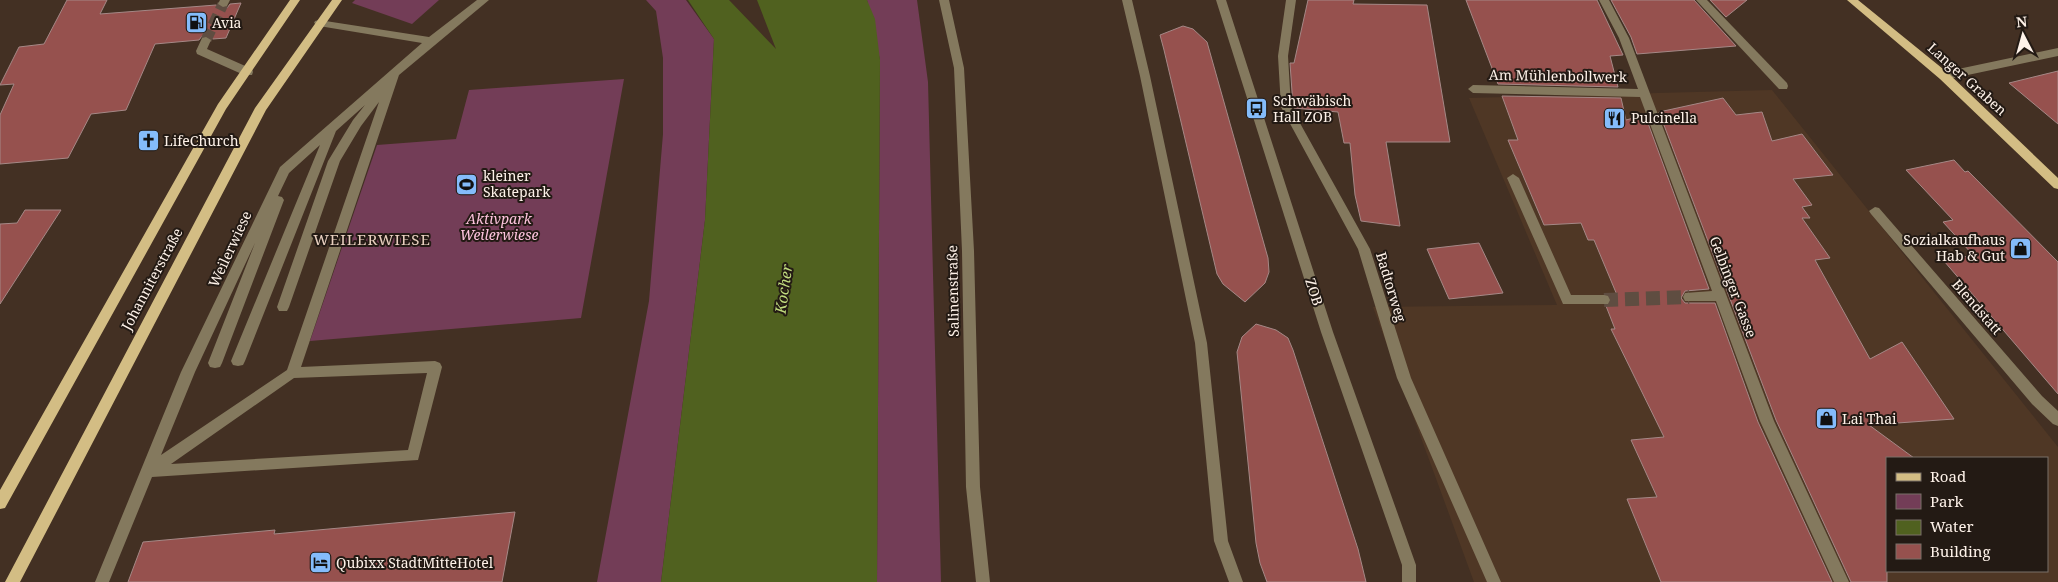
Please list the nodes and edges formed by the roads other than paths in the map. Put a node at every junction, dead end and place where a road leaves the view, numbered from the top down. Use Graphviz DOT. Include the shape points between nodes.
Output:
graph roads {
  1 [pos="295,0"];
  2 [pos="338,0"];
  3 [pos="484,0"];
  4 [pos="944,0"];
  5 [pos="1127,0"];
  6 [pos="1221,0"];
  7 [pos="1291,0"];
  8 [pos="1604,0"];
  9 [pos="1700,0"];
  10 [pos="1852,0"];
  11 [pos="319,23"];
  12 [pos="206,40"];
  13 [pos="431,41"];
  14 [pos="2058,52"];
  15 [pos="248,72"];
  16 [pos="394,75"];
  17 [pos="1944,76"];
  18 [pos="1783,86"];
  19 [pos="1473,89"];
  20 [pos="1644,93"];
  21 [pos="332,129"];
  22 [pos="292,163"];
  23 [pos="1513,178"];
  24 [pos="2058,185"];
  25 [pos="1876,211"];
  26 [pos="1720,296"];
  27 [pos="1689,297"];
  28 [pos="1604,300"];
  29 [pos="283,307"];
  30 [pos="238,361"];
  31 [pos="215,363"];
  32 [pos="292,373"];
  33 [pos="2058,420"];
  34 [pos="148,471"];
  35 [pos="0,503"];
  36 [pos="12,582"];
  37 [pos="102,582"];
  38 [pos="983,582"];
  39 [pos="1236,582"];
  40 [pos="1409,582"];
  41 [pos="1494,582"];
  42 [pos="1842,582"];
  1 -- 15 [label="main road, Johanniterstraße"];
  2 -- 11 [label="main road, Johanniterstraße"];
  3 -- 13 [label="street, Weilerwiese"];
  4 -- 38 [label="street, Salinenstraße" via="959,68 968,251 973,487"];
  5 -- 39 [label="street" via="1201,342 1221,541"];
  6 -- 40 [label="street, ZOB" via="1327,332 1409,564"];
  7 -- 41 [label="street, Badtorweg" via="1283,56 1286,107 1364,249 1404,378"];
  8 -- 20 [label="street, Gelbinger Gasse" via="1624,38"];
  9 -- 18 [label="street"];
  10 -- 17 [label="main road, Langer Graben"];
  11 -- 13 [label="street"];
  11 -- 36 [label="main road, Johanniterstraße" via="261,108"];
  12 -- 15 [label="street" via="201,51"];
  13 -- 16 [label="street, Weilerwiese"];
  14 -- 17 [label="street"];
  15 -- 35 [label="main road, Johanniterstraße" via="222,107"];
  16 -- 21 [label="street, Weilerwiese"];
  16 -- 29 [label="street" via="357,123 334,161"];
  16 -- 32 [label="street"];
  17 -- 24 [label="main road, Langer Graben"];
  19 -- 20 [label="street, Am Mühlenbollwerk"];
  20 -- 26 [label="street, Gelbinger Gasse"];
  21 -- 22 [label="street, Weilerwiese"];
  21 -- 30 [label="street"];
  22 -- 31 [label="street"];
  22 -- 34 [label="street, Weilerwiese" via="284,170 188,372"];
  23 -- 28 [label="street" via="1567,300"];
  25 -- 33 [label="street, Blendstatt" via="2037,400"];
  26 -- 27 [label="street"];
  26 -- 42 [label="street, Gelbinger Gasse" via="1767,421"];
  32 -- 34 [label="street"];
  32 -- 34 [label="street" via="435,367 413,456"];
  34 -- 37 [label="street, Weilerwiese"];
}
